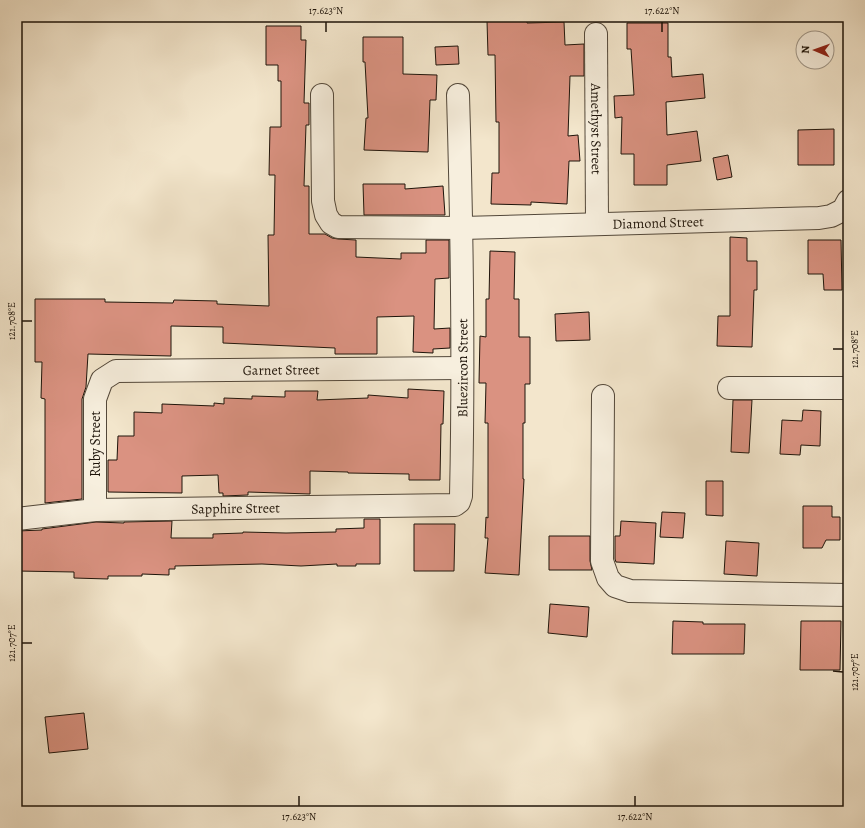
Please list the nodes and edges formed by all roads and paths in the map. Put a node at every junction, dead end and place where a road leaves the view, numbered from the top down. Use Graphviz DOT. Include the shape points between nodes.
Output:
graph roads {
  1 [pos="596,34"];
  2 [pos="322,95"];
  3 [pos="458,95"];
  4 [pos="848,201"];
  5 [pos="597,224"];
  6 [pos="462,228"];
  7 [pos="462,368"];
  8 [pos="102,380"];
  9 [pos="729,388"];
  10 [pos="848,388"];
  11 [pos="603,396"];
  12 [pos="455,505"];
  13 [pos="95,510"];
  14 [pos="17,519"];
  15 [pos="848,595"];
  1 -- 5 [label="street, Amethyst Street"];
  2 -- 6 [label="street, Diamond Street" via="323,201 331,223 349,227"];
  3 -- 6 [label="street, Bluezircon Street"];
  4 -- 5 [label="street, Diamond Street" via="843,210 819,218"];
  5 -- 6 [label="street, Diamond Street"];
  6 -- 7 [label="street, Bluezircon Street"];
  7 -- 8 [label="street, Garnet Street" via="116,371"];
  7 -- 12 [label="street, Bluezircon Street" via="461,496"];
  8 -- 13 [label="street, Ruby Street" via="95,399"];
  9 -- 10 [label="street"];
  11 -- 15 [label="street" via="602,561 608,578 615,586 630,591"];
  12 -- 13 [label="street, Sapphire Street"];
  13 -- 14 [label="street, Sapphire Street"];
}
